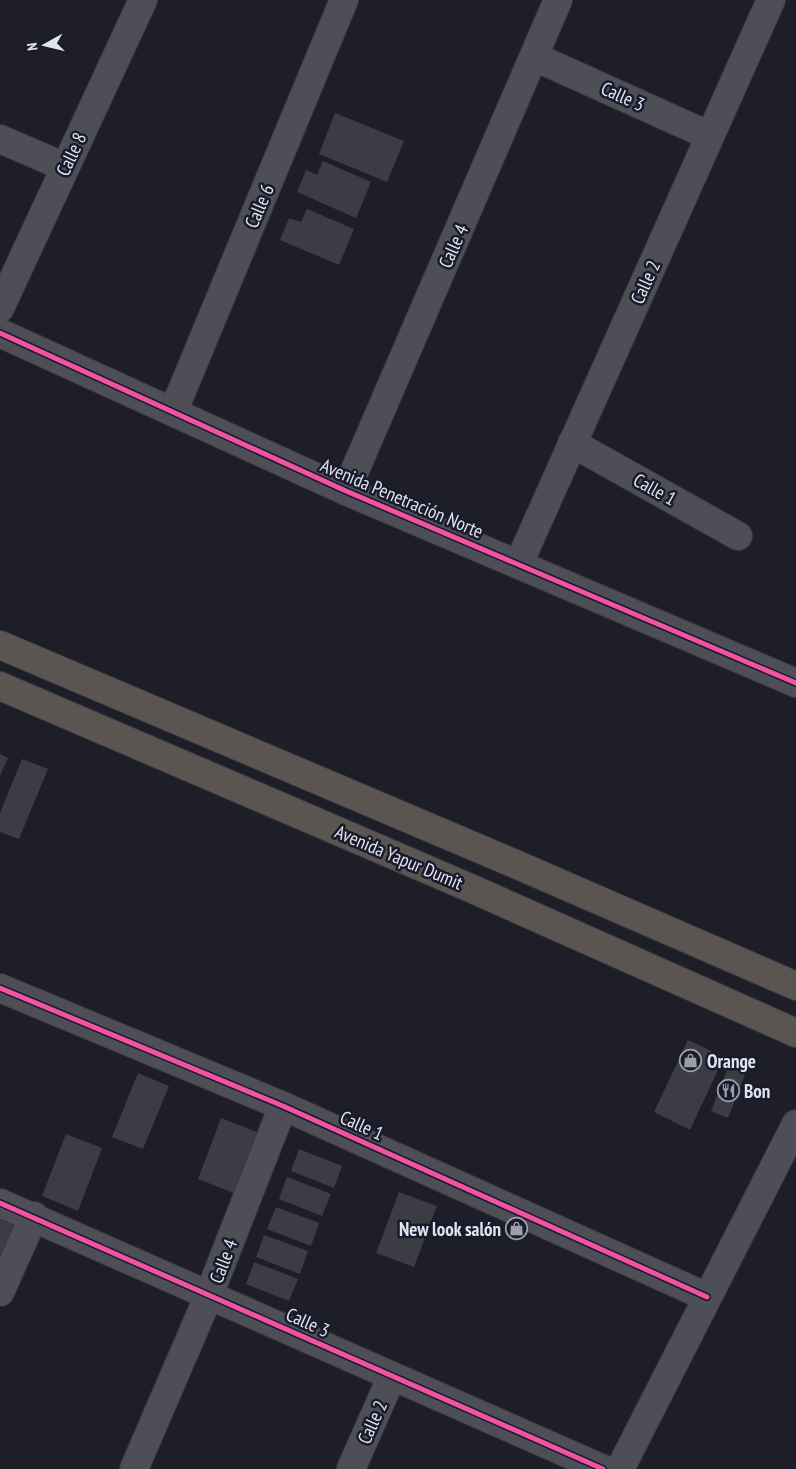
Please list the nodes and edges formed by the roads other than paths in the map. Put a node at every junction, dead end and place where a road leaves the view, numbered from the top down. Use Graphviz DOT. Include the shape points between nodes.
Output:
graph roads {
  1 [pos="143,0"];
  2 [pos="344,0"];
  3 [pos="558,0"];
  4 [pos="771,0"];
  5 [pos="535,57"];
  6 [pos="710,136"];
  7 [pos="0,139"];
  8 [pos="65,168"];
  9 [pos="0,308"];
  10 [pos="0,333"];
  11 [pos="173,412"];
  12 [pos="572,443"];
  13 [pos="346,491"];
  14 [pos="738,536"];
  15 [pos="518,563"];
  16 [pos="0,645"];
  17 [pos="796,683"];
  18 [pos="0,686"];
  19 [pos="796,986"];
  20 [pos="0,988"];
  21 [pos="796,1033"];
  22 [pos="283,1106"];
  23 [pos="796,1124"];
  24 [pos="0,1202"];
  25 [pos="34,1216"];
  26 [pos="0,1292"];
  27 [pos="209,1295"];
  28 [pos="707,1297"];
  29 [pos="392,1376"];
  30 [pos="134,1469"];
  31 [pos="351,1469"];
  32 [pos="603,1469"];
  33 [pos="620,1469"];
  1 -- 8 [label="street, Calle 8"];
  2 -- 11 [label="street, Calle 6"];
  3 -- 5 [label="street, Calle 4"];
  4 -- 6 [label="street, Calle 2"];
  5 -- 6 [label="street, Calle 3"];
  5 -- 13 [label="street, Calle 4"];
  6 -- 12 [label="street, Calle 2"];
  7 -- 8 [label="street"];
  8 -- 9 [label="street, Calle 8"];
  10 -- 11 [label="street, Avenida Penetración Norte"];
  11 -- 13 [label="street, Avenida Penetración Norte"];
  12 -- 14 [label="street, Calle 1"];
  12 -- 15 [label="street, Calle 2"];
  13 -- 15 [label="street, Avenida Penetración Norte"];
  15 -- 17 [label="street, Avenida Penetración Norte"];
  16 -- 19 [label="main road, Avenida Yapur Dumit"];
  18 -- 21 [label="main road, Avenida Yapur Dumit" via="459,883"];
  20 -- 22 [label="street, Calle 1"];
  22 -- 27 [label="street, Calle 4"];
  22 -- 28 [label="street, Calle 1"];
  23 -- 28 [label="street"];
  24 -- 25 [label="street, Calle 3"];
  25 -- 26 [label="street"];
  25 -- 27 [label="street, Calle 3"];
  27 -- 29 [label="street, Calle 3"];
  27 -- 30 [label="street, Calle 4"];
  28 -- 33 [label="street"];
  29 -- 31 [label="street, Calle 2"];
  29 -- 32 [label="street, Calle 3"];
}
